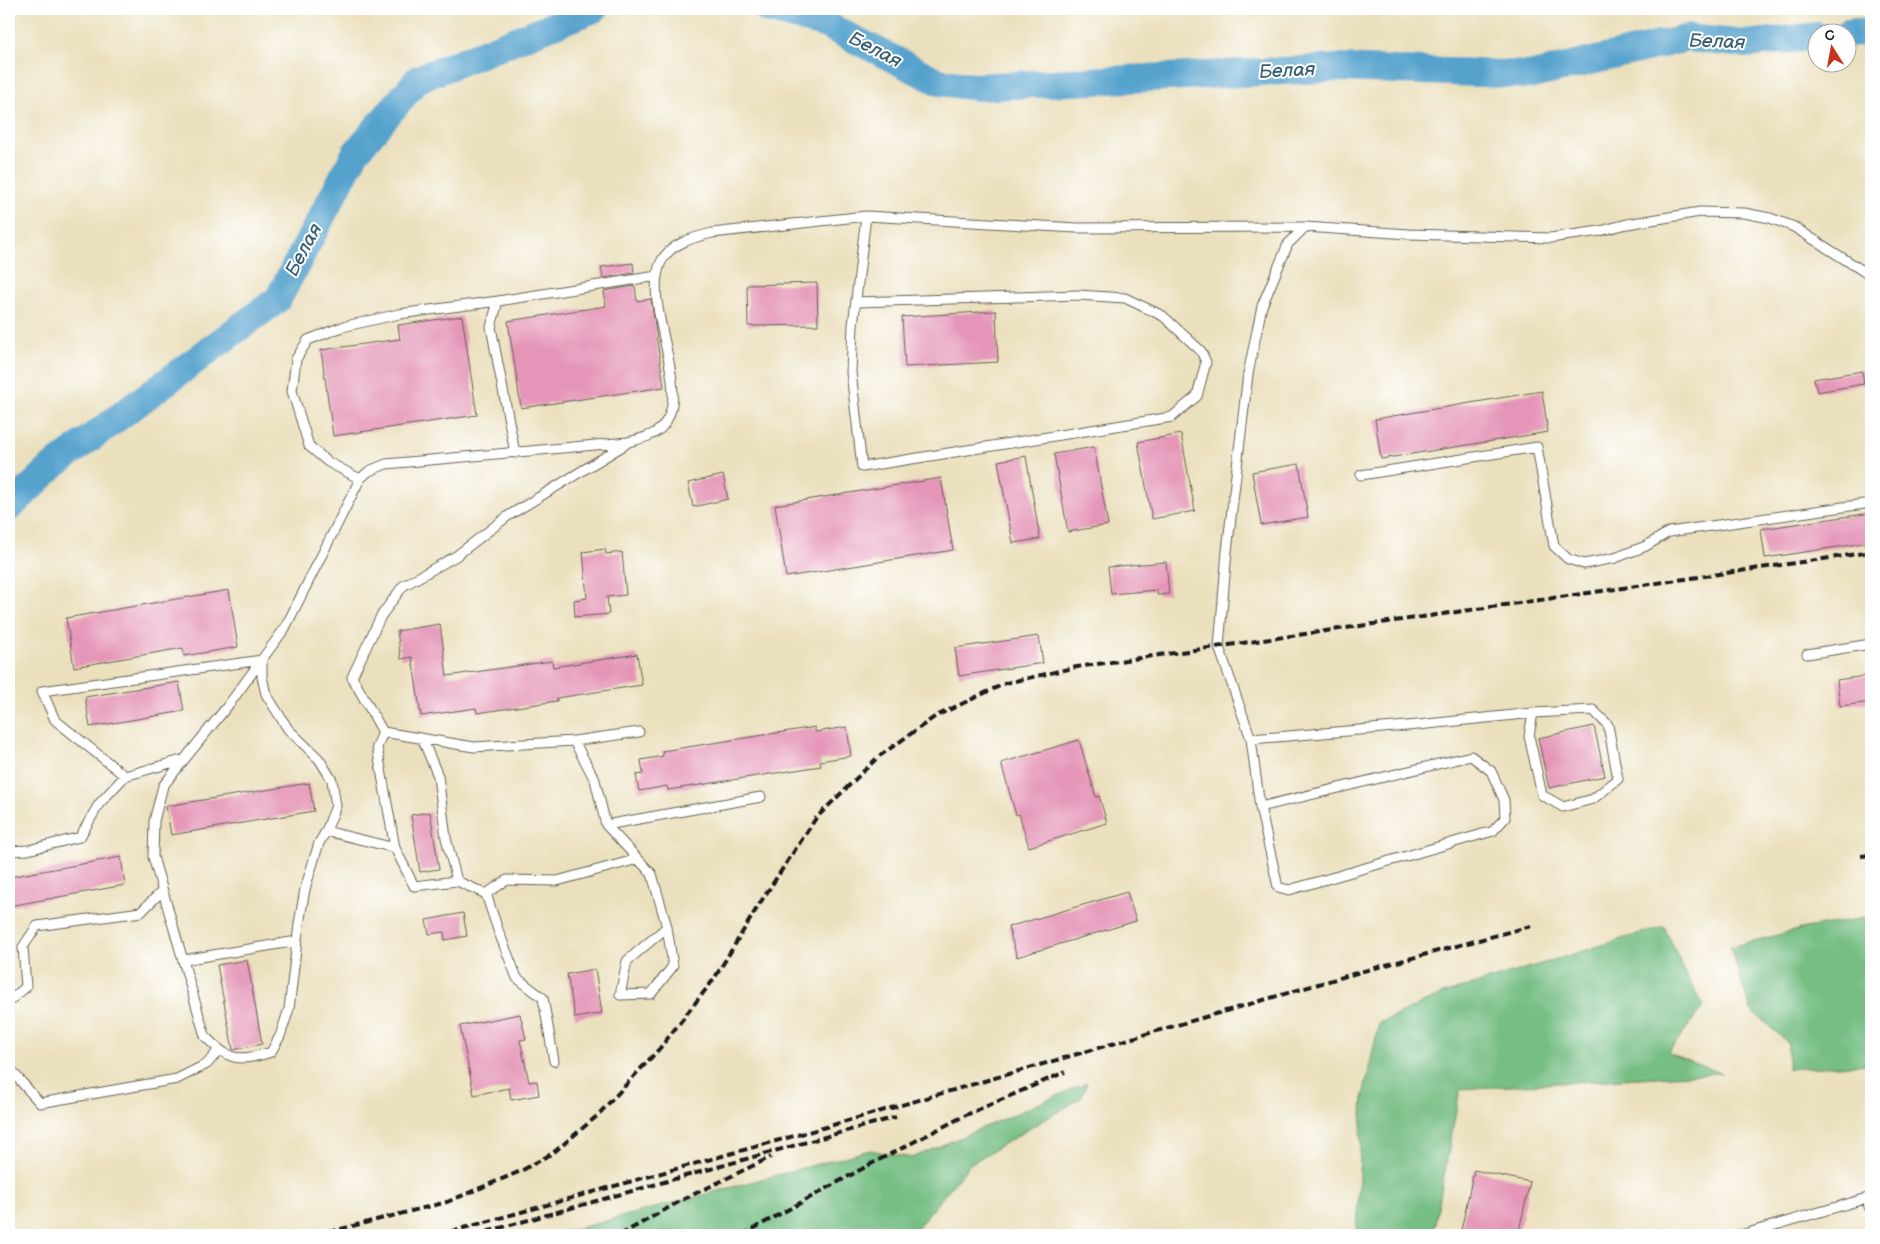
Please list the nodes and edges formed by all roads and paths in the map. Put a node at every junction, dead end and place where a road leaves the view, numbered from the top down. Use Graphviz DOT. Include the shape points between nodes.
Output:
graph roads {
  1 [pos="866,216"];
  2 [pos="1305,227"];
  3 [pos="657,276"];
  4 [pos="1871,276"];
  5 [pos="498,301"];
  6 [pos="856,302"];
  7 [pos="628,442"];
  8 [pos="515,453"];
  9 [pos="1361,475"];
  10 [pos="360,478"];
  11 [pos="1871,503"];
  12 [pos="1871,644"];
  13 [pos="1807,654"];
  14 [pos="262,660"];
  15 [pos="1533,713"];
  16 [pos="383,732"];
  17 [pos="639,732"];
  18 [pos="422,738"];
  19 [pos="1250,739"];
  20 [pos="574,741"];
  21 [pos="186,758"];
  22 [pos="125,776"];
  23 [pos="761,797"];
  24 [pos="1260,807"];
  25 [pos="606,825"];
  26 [pos="326,831"];
  27 [pos="395,848"];
  28 [pos="9,851"];
  29 [pos="638,859"];
  30 [pos="457,881"];
  31 [pos="162,891"];
  32 [pos="486,894"];
  33 [pos="668,927"];
  34 [pos="297,940"];
  35 [pos="182,960"];
  36 [pos="9,1001"];
  37 [pos="218,1051"];
  38 [pos="554,1061"];
  39 [pos="9,1068"];
  40 [pos="1869,1198"];
  41 [pos="1871,1214"];
  42 [pos="1741,1235"];
  1 -- 2 [label="lane" via="1077,228"];
  1 -- 3 [label="lane" via="700,236 669,251 661,261"];
  1 -- 6 [label="lane"];
  2 -- 4 [label="lane" via="1550,238 1700,212 1744,213 1794,227"];
  2 -- 19 [label="lane" via="1288,244 1262,306 1248,374 1227,551 1219,647"];
  3 -- 5 [label="lane"];
  3 -- 7 [label="lane" via="658,308 672,384 672,407 659,430"];
  5 -- 8 [label="lane" via="490,327"];
  5 -- 10 [label="lane" via="399,314 342,327 308,340 296,359 292,391 309,446 328,462"];
  6 -- 6 [label="lane" via="850,372 862,466 1172,416 1197,396 1206,362 1201,351 1163,316 1125,298 1078,295"];
  7 -- 8 [label="lane"];
  7 -- 16 [label="lane" via="508,516 456,556 403,586 381,616 352,677"];
  8 -- 10 [label="lane" via="386,464"];
  9 -- 11 [label="lane" via="1537,448 1554,546 1568,559 1584,564 1623,555 1669,532"];
  10 -- 14 [label="lane" via="285,628"];
  12 -- 13 [label="lane"];
  14 -- 21 [label="lane"];
  14 -- 22 [label="lane" via="42,691 55,720"];
  14 -- 26 [label="lane" via="266,694 276,712 288,729 319,759 332,780 336,806"];
  15 -- 15 [label="lane" via="1593,710 1608,725 1618,779 1593,799 1564,807 1542,795 1530,736"];
  15 -- 19 [label="lane"];
  16 -- 18 [label="lane"];
  16 -- 27 [label="lane" via="378,747"];
  17 -- 20 [label="lane"];
  18 -- 20 [label="lane" via="474,747"];
  18 -- 30 [label="lane" via="438,776 446,838"];
  19 -- 24 [label="lane"];
  20 -- 25 [label="lane" via="594,780"];
  21 -- 22 [label="lane"];
  21 -- 31 [label="lane" via="163,786 154,821 153,857"];
  22 -- 28 [label="lane" via="99,804 80,837 28,850"];
  23 -- 25 [label="lane"];
  24 -- 24 [label="lane" via="1278,887 1288,890 1493,831 1505,818 1504,800 1490,772 1471,756"];
  25 -- 29 [label="lane"];
  26 -- 27 [label="lane"];
  26 -- 34 [label="lane" via="318,843 305,889"];
  27 -- 30 [label="lane" via="414,886"];
  29 -- 32 [label="lane" via="557,881 507,880"];
  29 -- 33 [label="lane" via="652,874"];
  30 -- 32 [label="lane"];
  31 -- 35 [label="lane"];
  31 -- 36 [label="lane" via="141,912 37,926 23,947 26,987"];
  32 -- 38 [label="lane" via="517,978 543,998"];
  33 -- 33 [label="lane" via="673,966 651,994 620,995 627,961"];
  34 -- 35 [label="lane"];
  34 -- 37 [label="lane" via="289,1009 271,1052 253,1058 234,1058"];
  35 -- 37 [label="lane" via="205,1036"];
  37 -- 39 [label="lane" via="207,1064 177,1079 40,1103"];
  40 -- 41 [label="lane"];
  40 -- 42 [label="lane"];
}
